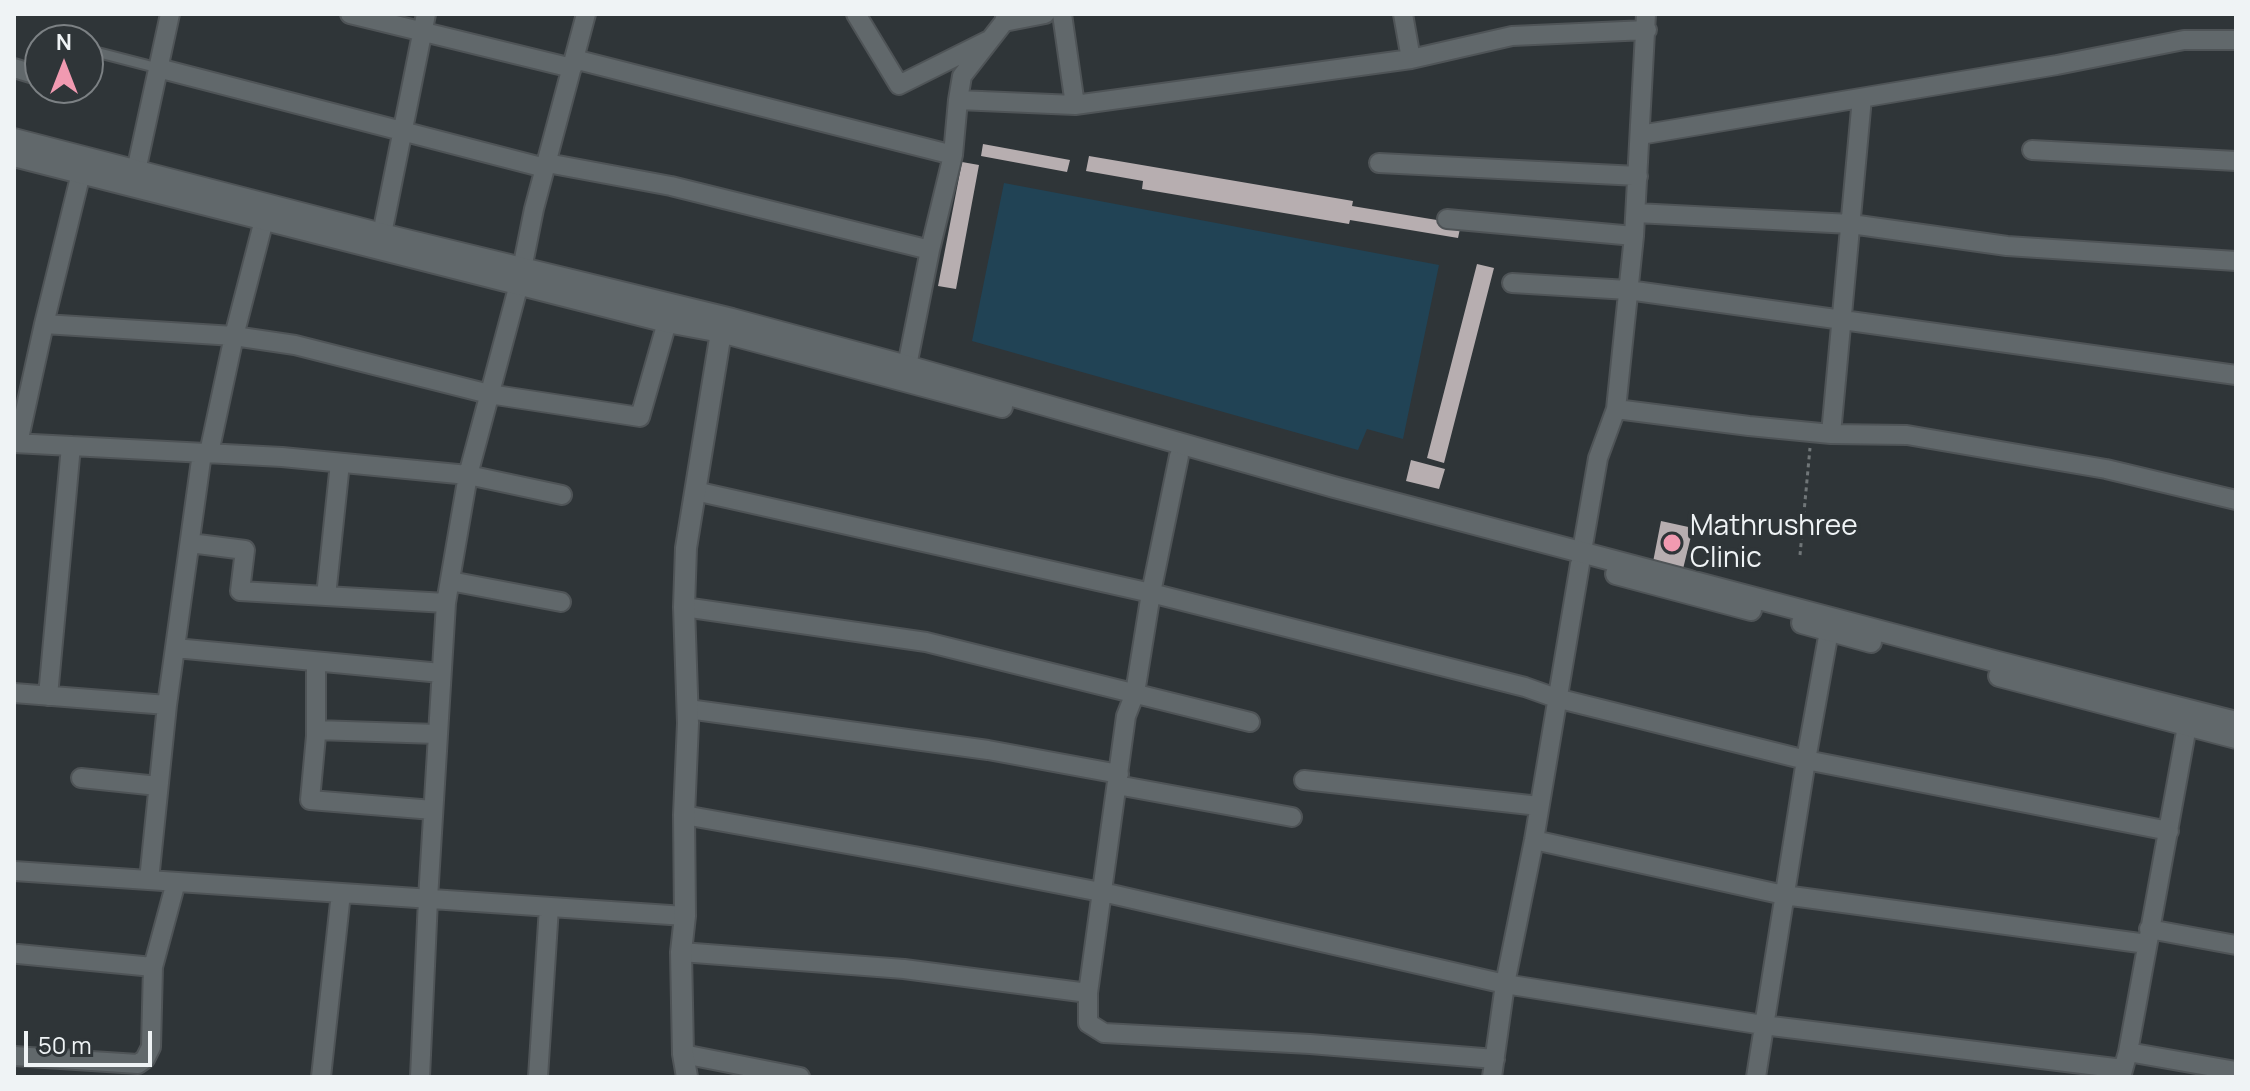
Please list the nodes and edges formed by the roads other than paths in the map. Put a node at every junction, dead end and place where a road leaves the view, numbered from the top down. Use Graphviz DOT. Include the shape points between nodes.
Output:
graph roads {
  1 [pos="170,14"];
  2 [pos="350,14"];
  3 [pos="586,14"];
  4 [pos="856,14"];
  5 [pos="1045,14"];
  6 [pos="1062,14"];
  7 [pos="1403,14"];
  8 [pos="1557,14"];
  9 [pos="1005,18"];
  10 [pos="1647,22"];
  11 [pos="424,23"];
  12 [pos="1558,34"];
  13 [pos="990,39"];
  14 [pos="2236,40"];
  15 [pos="104,54"];
  16 [pos="1411,59"];
  17 [pos="573,64"];
  18 [pos="158,68"];
  19 [pos="1862,98"];
  20 [pos="958,100"];
  21 [pos="1075,105"];
  22 [pos="403,130"];
  23 [pos="1640,135"];
  24 [pos="14,139"];
  25 [pos="2032,150"];
  26 [pos="953,155"];
  27 [pos="14,156"];
  28 [pos="2236,161"];
  29 [pos="1379,163"];
  30 [pos="546,166"];
  31 [pos="136,171"];
  32 [pos="81,173"];
  33 [pos="1638,176"];
  34 [pos="1636,213"];
  35 [pos="1447,219"];
  36 [pos="264,220"];
  37 [pos="1851,224"];
  38 [pos="382,234"];
  39 [pos="1634,236"];
  40 [pos="930,250"];
  41 [pos="2236,261"];
  42 [pos="521,276"];
  43 [pos="1512,283"];
  44 [pos="1628,290"];
  45 [pos="1842,320"];
  46 [pos="667,322"];
  47 [pos="44,324"];
  48 [pos="721,332"];
  49 [pos="234,336"];
  50 [pos="907,366"];
  51 [pos="2236,375"];
  52 [pos="489,394"];
  53 [pos="1616,409"];
  54 [pos="1831,434"];
  55 [pos="16,443"];
  56 [pos="71,446"];
  57 [pos="205,453"];
  58 [pos="1179,456"];
  59 [pos="340,463"];
  60 [pos="468,475"];
  61 [pos="695,491"];
  62 [pos="562,495"];
  63 [pos="2236,500"];
  64 [pos="190,543"];
  65 [pos="1581,558"];
  66 [pos="450,581"];
  67 [pos="1151,593"];
  68 [pos="326,596"];
  69 [pos="561,602"];
  70 [pos="446,603"];
  71 [pos="684,607"];
  72 [pos="1829,631"];
  73 [pos="175,648"];
  74 [pos="316,662"];
  75 [pos="441,673"];
  76 [pos="14,693"];
  77 [pos="1135,693"];
  78 [pos="48,696"];
  79 [pos="1556,698"];
  80 [pos="167,705"];
  81 [pos="688,709"];
  82 [pos="1250,722"];
  83 [pos="2236,722"];
  84 [pos="2187,726"];
  85 [pos="316,730"];
  86 [pos="437,734"];
  87 [pos="2236,738"];
  88 [pos="1806,760"];
  89 [pos="81,778"];
  90 [pos="1118,779"];
  91 [pos="1304,780"];
  92 [pos="158,786"];
  93 [pos="1539,806"];
  94 [pos="433,810"];
  95 [pos="684,815"];
  96 [pos="1292,817"];
  97 [pos="2169,831"];
  98 [pos="1534,840"];
  99 [pos="14,871"];
  100 [pos="149,880"];
  101 [pos="176,882"];
  102 [pos="1102,892"];
  103 [pos="341,893"];
  104 [pos="1784,895"];
  105 [pos="428,899"];
  106 [pos="549,907"];
  107 [pos="685,916"];
  108 [pos="2148,936"];
  109 [pos="2236,945"];
  110 [pos="681,952"];
  111 [pos="18,954"];
  112 [pos="153,967"];
  113 [pos="1505,984"];
  114 [pos="1088,993"];
  115 [pos="1763,1025"];
  116 [pos="683,1054"];
  117 [pos="14,1056"];
  118 [pos="2124,1066"];
  119 [pos="1493,1068"];
  120 [pos="2236,1071"];
  121 [pos="321,1077"];
  122 [pos="420,1077"];
  123 [pos="538,1077"];
  124 [pos="687,1077"];
  125 [pos="800,1077"];
  126 [pos="1756,1077"];
  1 -- 18 [label="street"];
  2 -- 11 [label="street"];
  3 -- 17 [label="street"];
  4 -- 13 [label="street" via="899,85"];
  5 -- 9 [label="street"];
  6 -- 21 [label="street"];
  7 -- 16 [label="street"];
  8 -- 12 [label="street"];
  9 -- 13 [label="street"];
  10 -- 12 [label="street"];
  10 -- 23 [label="street"];
  11 -- 17 [label="street"];
  11 -- 22 [label="street"];
  12 -- 16 [label="street" via="1512,36"];
  13 -- 20 [label="street" via="962,76"];
  14 -- 19 [label="street" via="2184,40"];
  15 -- 18 [label="lane"];
  16 -- 21 [label="street"];
  17 -- 26 [label="street"];
  17 -- 30 [label="street"];
  18 -- 22 [label="street"];
  18 -- 31 [label="street"];
  19 -- 23 [label="street"];
  19 -- 37 [label="street"];
  20 -- 21 [label="street"];
  20 -- 26 [label="street"];
  22 -- 30 [label="street"];
  22 -- 38 [label="street"];
  23 -- 33 [label="street"];
  24 -- 31 [label="main road"];
  25 -- 28 [label="street"];
  26 -- 40 [label="street"];
  27 -- 32 [label="main road"];
  29 -- 33 [label="street"];
  30 -- 40 [label="street" via="671,186"];
  30 -- 42 [label="street"];
  31 -- 38 [label="main road"];
  32 -- 36 [label="main road"];
  32 -- 47 [label="street"];
  33 -- 34 [label="street"];
  34 -- 37 [label="street"];
  34 -- 39 [label="street"];
  35 -- 39 [label="street"];
  36 -- 42 [label="main road"];
  36 -- 49 [label="street"];
  37 -- 41 [label="street" via="2007,246"];
  37 -- 45 [label="street"];
  38 -- 42 [label="main road"];
  39 -- 44 [label="street"];
  40 -- 50 [label="street"];
  42 -- 46 [label="main road"];
  42 -- 50 [label="main road" via="732,319"];
  42 -- 52 [label="street"];
  43 -- 44 [label="street"];
  44 -- 45 [label="street"];
  44 -- 53 [label="street"];
  45 -- 51 [label="street"];
  45 -- 54 [label="street"];
  46 -- 48 [label="main road"];
  46 -- 52 [label="street" via="640,417"];
  47 -- 49 [label="street"];
  47 -- 55 [label="street"];
  48 -- 58 [label="main road"];
  48 -- 61 [label="main road"];
  49 -- 52 [label="street" via="295,345"];
  49 -- 57 [label="street"];
  50 -- 65 [label="main road"];
  52 -- 60 [label="street"];
  53 -- 54 [label="street"];
  53 -- 65 [label="street" via="1598,458"];
  54 -- 63 [label="street" via="1907,435 2106,469"];
  55 -- 56 [label="street"];
  56 -- 57 [label="street"];
  56 -- 78 [label="street"];
  57 -- 59 [label="street"];
  57 -- 64 [label="street"];
  58 -- 65 [label="main road"];
  58 -- 67 [label="street"];
  59 -- 60 [label="street"];
  59 -- 68 [label="street"];
  60 -- 62 [label="street"];
  60 -- 66 [label="street"];
  61 -- 67 [label="street"];
  61 -- 71 [label="main road"];
  64 -- 68 [label="street" via="245,550 240,591"];
  64 -- 73 [label="street"];
  65 -- 72 [label="main road"];
  65 -- 79 [label="street"];
  65 -- 83 [label="main road"];
  66 -- 69 [label="street"];
  66 -- 70 [label="street"];
  67 -- 77 [label="street"];
  67 -- 79 [label="street"];
  68 -- 70 [label="street"];
  70 -- 75 [label="street"];
  71 -- 77 [label="street" via="926,642"];
  71 -- 81 [label="main road"];
  72 -- 84 [label="main road"];
  72 -- 88 [label="street"];
  73 -- 74 [label="street"];
  73 -- 80 [label="street"];
  74 -- 75 [label="street"];
  74 -- 85 [label="street"];
  75 -- 86 [label="street"];
  76 -- 78 [label="street"];
  77 -- 82 [label="street"];
  77 -- 90 [label="street" via="1126,716"];
  78 -- 80 [label="street"];
  79 -- 88 [label="street"];
  79 -- 93 [label="street"];
  80 -- 92 [label="street"];
  81 -- 90 [label="street" via="988,750"];
  81 -- 95 [label="main road"];
  84 -- 87 [label="main road"];
  84 -- 97 [label="street"];
  85 -- 86 [label="street"];
  85 -- 94 [label="street" via="310,800"];
  86 -- 94 [label="street"];
  88 -- 97 [label="street"];
  88 -- 104 [label="street"];
  89 -- 92 [label="street"];
  90 -- 96 [label="street"];
  90 -- 102 [label="street"];
  91 -- 93 [label="street"];
  92 -- 100 [label="street"];
  93 -- 98 [label="street"];
  94 -- 105 [label="street"];
  95 -- 102 [label="street"];
  95 -- 107 [label="main road"];
  97 -- 108 [label="street"];
  98 -- 104 [label="street"];
  98 -- 113 [label="street"];
  99 -- 100 [label="street"];
  100 -- 101 [label="street"];
  101 -- 103 [label="street"];
  101 -- 112 [label="street"];
  102 -- 113 [label="street"];
  102 -- 114 [label="street"];
  103 -- 105 [label="street"];
  103 -- 121 [label="street"];
  104 -- 108 [label="street"];
  104 -- 115 [label="street"];
  105 -- 106 [label="street"];
  105 -- 122 [label="street"];
  106 -- 107 [label="street"];
  106 -- 123 [label="street"];
  107 -- 110 [label="main road"];
  108 -- 109 [label="street"];
  108 -- 118 [label="street"];
  110 -- 114 [label="street" via="904,969"];
  110 -- 116 [label="main road"];
  111 -- 112 [label="street"];
  112 -- 117 [label="street" via="151,1047 138,1064"];
  113 -- 115 [label="street"];
  113 -- 119 [label="street"];
  114 -- 119 [label="street" via="1088,1023 1104,1033 1310,1044"];
  115 -- 118 [label="street"];
  115 -- 126 [label="street"];
  116 -- 124 [label="main road"];
  116 -- 125 [label="street"];
  118 -- 120 [label="street"];
}
